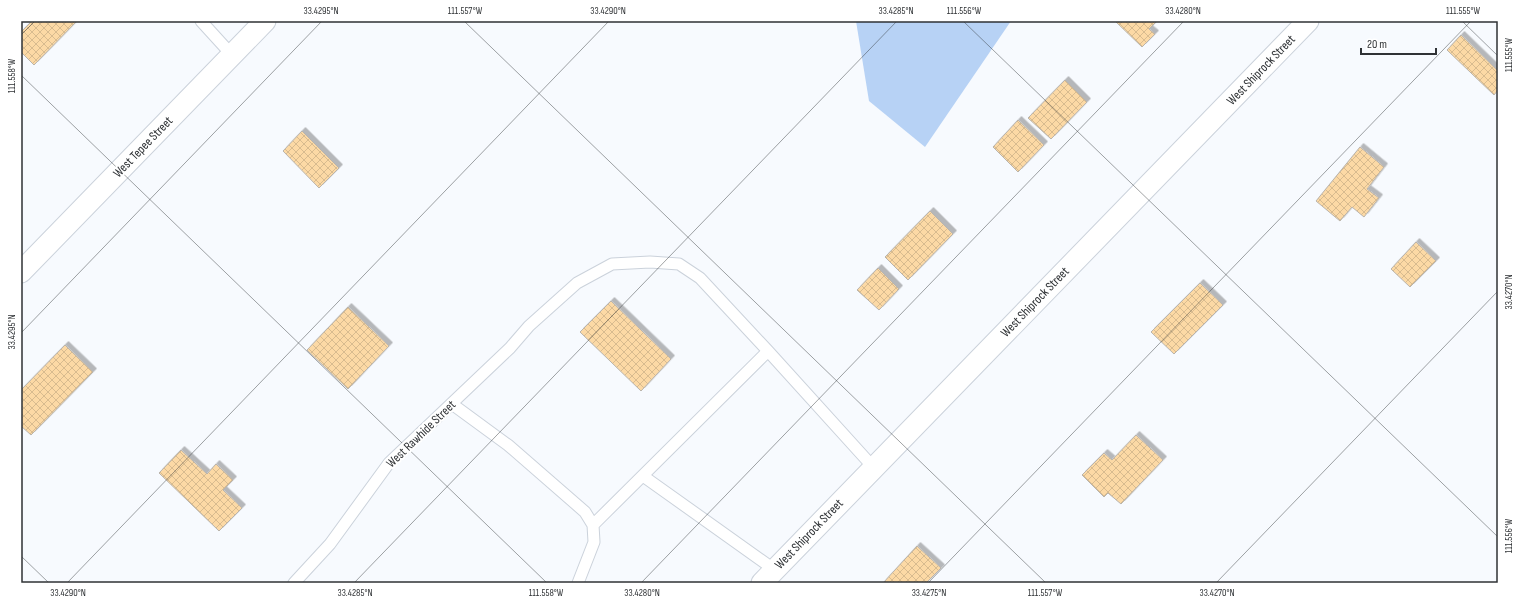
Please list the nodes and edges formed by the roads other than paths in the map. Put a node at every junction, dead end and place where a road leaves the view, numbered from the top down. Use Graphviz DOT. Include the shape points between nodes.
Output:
graph roads {
  1 [pos="201,21"];
  2 [pos="265,21"];
  3 [pos="1308,21"];
  4 [pos="232,54"];
  5 [pos="21,272"];
  6 [pos="768,351"];
  7 [pos="452,404"];
  8 [pos="874,468"];
  9 [pos="643,476"];
  10 [pos="594,525"];
  11 [pos="769,576"];
  12 [pos="294,583"];
  13 [pos="578,583"];
  1 -- 4 [label="lane"];
  2 -- 4 [label="street, West Tepee Street"];
  3 -- 8 [label="street, West Shiprock Street"];
  4 -- 5 [label="street, West Tepee Street"];
  6 -- 7 [label="lane, West Rawhide Street" via="700,278 679,264 612,264 577,283 529,326"];
  6 -- 8 [label="lane, West Rawhide Street"];
  6 -- 9 [label="lane"];
  7 -- 10 [label="lane" via="514,450 585,512"];
  7 -- 12 [label="lane, West Rawhide Street" via="389,463 330,544"];
  8 -- 11 [label="street, West Shiprock Street"];
  9 -- 10 [label="lane"];
  9 -- 11 [label="lane"];
  10 -- 13 [label="lane" via="594,542"];
}
